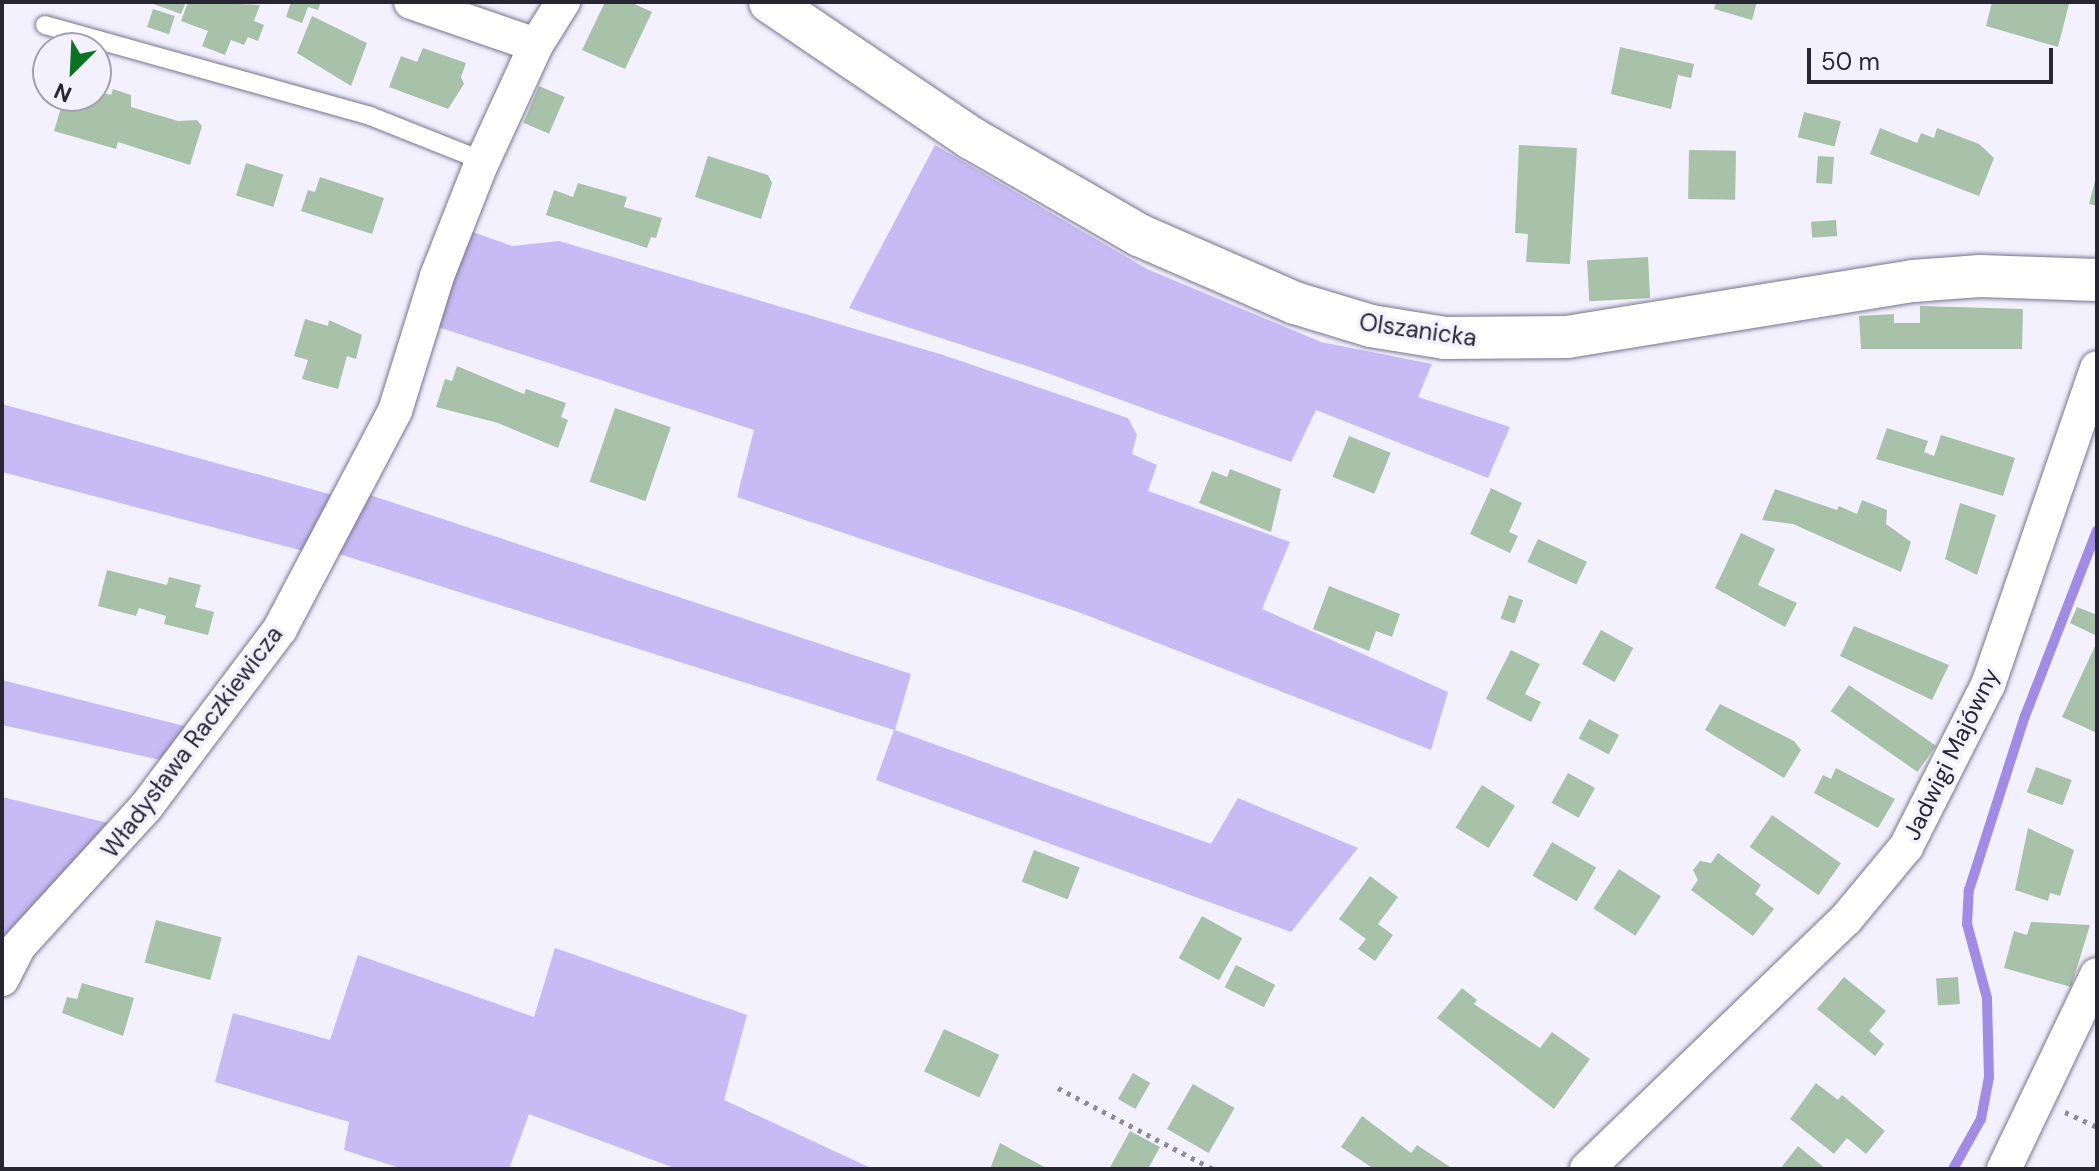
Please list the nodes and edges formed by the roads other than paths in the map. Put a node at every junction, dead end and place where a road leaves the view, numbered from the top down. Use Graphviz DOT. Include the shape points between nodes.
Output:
graph roads {
  1 [pos="411,2"];
  2 [pos="563,2"];
  3 [pos="770,2"];
  4 [pos="45,25"];
  5 [pos="536,45"];
  6 [pos="483,161"];
  7 [pos="2097,280"];
  8 [pos="2097,368"];
  9 [pos="2097,975"];
  10 [pos="2,979"];
  11 [pos="1587,1169"];
  12 [pos="2004,1169"];
  1 -- 5 [label="street"];
  2 -- 5 [label="street, Władysława Raczkiewicza"];
  3 -- 7 [label="street, Olszanicka" via="971,138 1139,235 1295,303 1371,326 1445,338 1567,337 1913,281 1980,276"];
  4 -- 6 [label="lane" via="370,116"];
  5 -- 6 [label="street, Władysława Raczkiewicza"];
  6 -- 10 [label="street, Władysława Raczkiewicza" via="437,276 395,411 280,629 146,807 81,885 18,947"];
  8 -- 11 [label="street, Jadwigi Majówny" via="1988,685 1906,847 1846,919"];
  9 -- 12 [label="street"];
}
